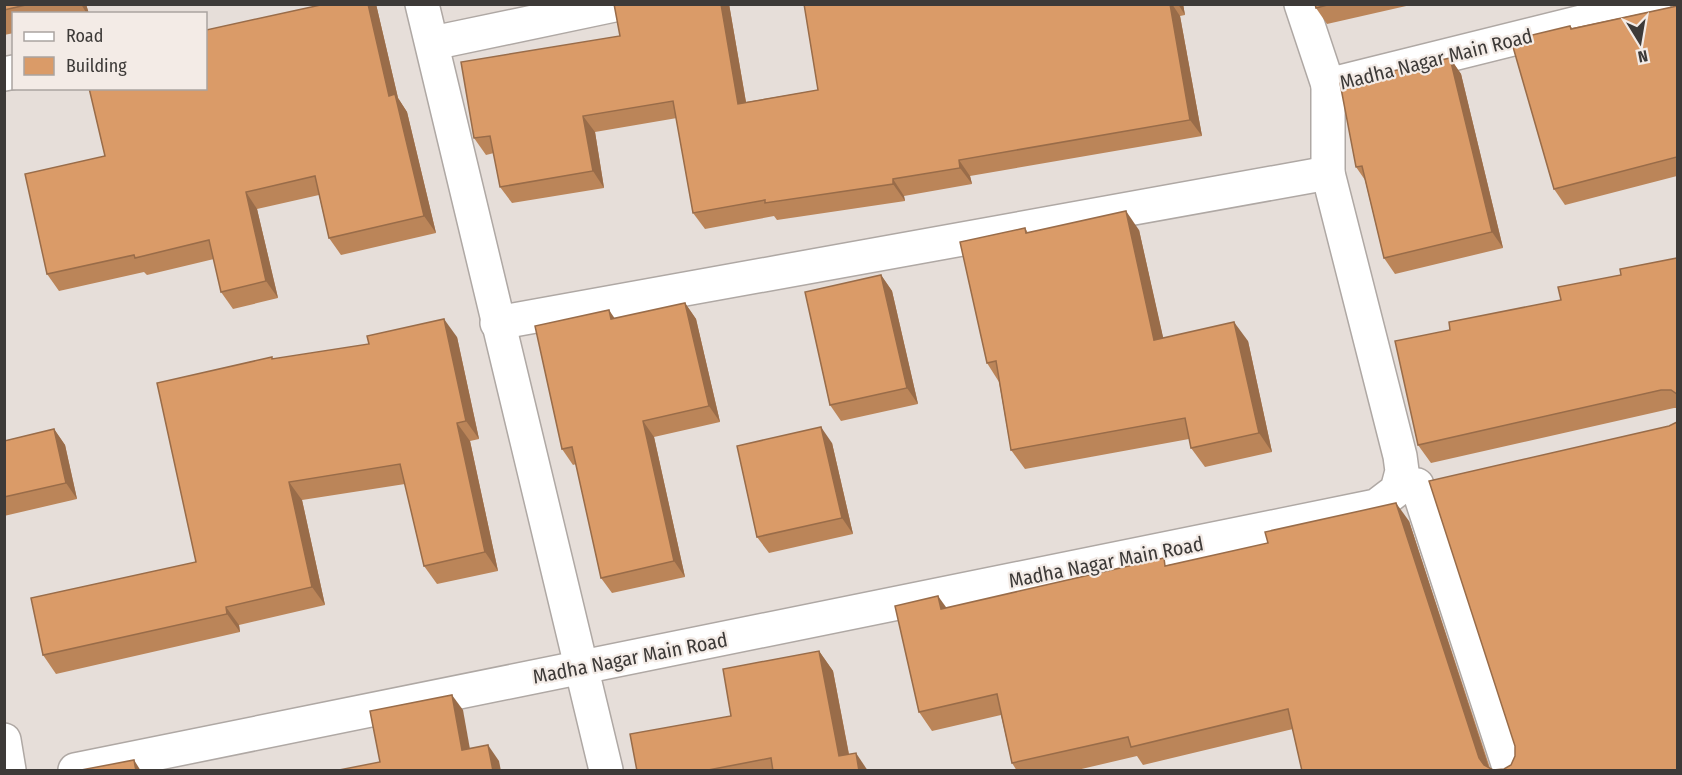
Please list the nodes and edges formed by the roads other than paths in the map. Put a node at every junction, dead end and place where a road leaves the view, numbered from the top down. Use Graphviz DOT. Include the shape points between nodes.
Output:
graph roads {
  1 [pos="422,4"];
  2 [pos="619,4"];
  3 [pos="1302,4"];
  4 [pos="1654,4"];
  5 [pos="433,43"];
  6 [pos="1328,86"];
  7 [pos="1328,173"];
  8 [pos="497,323"];
  9 [pos="1450,477"];
  10 [pos="1407,488"];
  11 [pos="582,667"];
  12 [pos="4,740"];
  13 [pos="172,761"];
  14 [pos="9,771"];
  15 [pos="75,771"];
  16 [pos="606,771"];
  17 [pos="1510,771"];
  1 -- 5 [label="street"];
  2 -- 5 [label="street"];
  3 -- 6 [label="street"];
  4 -- 6 [label="street, Madha Nagar Main Road"];
  5 -- 8 [label="street"];
  6 -- 7 [label="street, Madha Nagar Main Road"];
  7 -- 8 [label="street"];
  7 -- 10 [label="street, Madha Nagar Main Road"];
  8 -- 11 [label="street"];
  9 -- 10 [label="street"];
  10 -- 11 [label="street, Madha Nagar Main Road" via="1376,506 1342,515"];
  10 -- 17 [label="street"];
  11 -- 13 [label="street, Madha Nagar Main Road"];
  11 -- 16 [label="street"];
  12 -- 14 [label="street"];
  13 -- 15 [label="street, Madha Nagar Main Road"];
}
